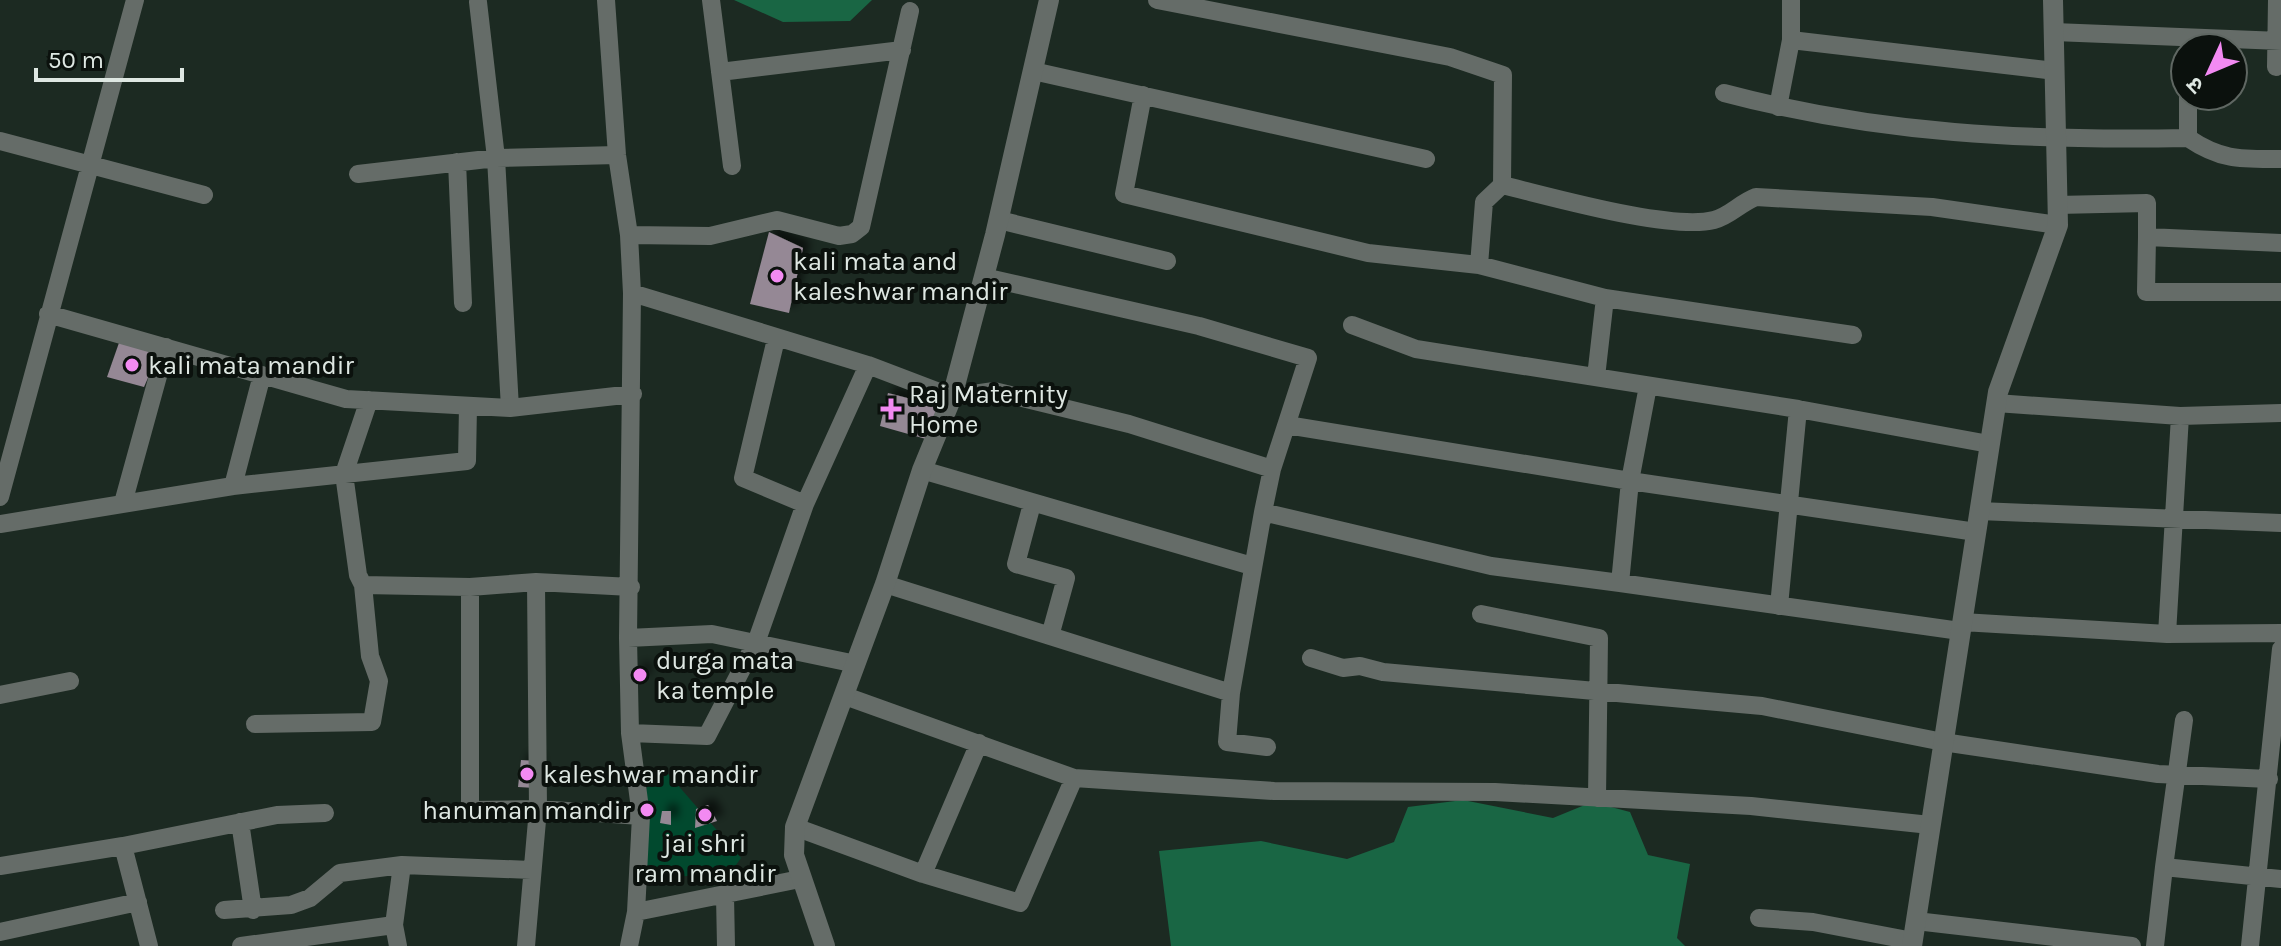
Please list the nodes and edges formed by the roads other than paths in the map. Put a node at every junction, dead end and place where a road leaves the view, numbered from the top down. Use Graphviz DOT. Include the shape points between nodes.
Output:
graph roads {
  1 [pos="135,0"];
  2 [pos="606,0"];
  3 [pos="711,0"];
  4 [pos="1049,0"];
  5 [pos="1157,0"];
  6 [pos="1791,0"];
  7 [pos="2053,0"];
  8 [pos="2277,0"];
  9 [pos="478,2"];
  10 [pos="910,11"];
  11 [pos="2054,32"];
  12 [pos="1791,40"];
  13 [pos="2169,41"];
  14 [pos="2249,41"];
  15 [pos="2279,41"];
  16 [pos="902,50"];
  17 [pos="2276,67"];
  18 [pos="1033,71"];
  19 [pos="2055,71"];
  20 [pos="720,72"];
  21 [pos="1724,93"];
  22 [pos="1143,95"];
  23 [pos="1778,107"];
  24 [pos="2188,112"];
  25 [pos="2188,138"];
  26 [pos="2056,140"];
  27 [pos="0,141"];
  28 [pos="617,155"];
  29 [pos="496,158"];
  30 [pos="1426,159"];
  31 [pos="2281,159"];
  32 [pos="457,162"];
  33 [pos="90,165"];
  34 [pos="732,166"];
  35 [pos="358,174"];
  36 [pos="1502,185"];
  37 [pos="204,195"];
  38 [pos="2058,215"];
  39 [pos="999,220"];
  40 [pos="629,235"];
  41 [pos="2147,237"];
  42 [pos="2281,243"];
  43 [pos="1167,261"];
  44 [pos="1479,265"];
  45 [pos="984,277"];
  46 [pos="2281,292"];
  47 [pos="632,293"];
  48 [pos="1605,298"];
  49 [pos="463,303"];
  50 [pos="48,314"];
  51 [pos="1352,325"];
  52 [pos="1853,335"];
  53 [pos="776,339"];
  54 [pos="166,347"];
  55 [pos="868,365"];
  56 [pos="262,375"];
  57 [pos="1596,377"];
  58 [pos="1648,386"];
  59 [pos="633,394"];
  60 [pos="952,397"];
  61 [pos="369,400"];
  62 [pos="1996,403"];
  63 [pos="468,406"];
  64 [pos="510,408"];
  65 [pos="1798,409"];
  66 [pos="2281,413"];
  67 [pos="2180,416"];
  68 [pos="1287,425"];
  69 [pos="1989,444"];
  70 [pos="1272,469"];
  71 [pos="922,470"];
  72 [pos="344,474"];
  73 [pos="1630,481"];
  74 [pos="233,486"];
  75 [pos="0,497"];
  76 [pos="123,503"];
  77 [pos="805,504"];
  78 [pos="1032,504"];
  79 [pos="1789,506"];
  80 [pos="1263,512"];
  81 [pos="2174,520"];
  82 [pos="1978,521"];
  83 [pos="2281,523"];
  84 [pos="0,524"];
  85 [pos="1252,566"];
  86 [pos="536,582"];
  87 [pos="1620,583"];
  88 [pos="885,584"];
  89 [pos="363,585"];
  90 [pos="470,587"];
  91 [pos="631,587"];
  92 [pos="1779,606"];
  93 [pos="1481,614"];
  94 [pos="1961,627"];
  95 [pos="2281,633"];
  96 [pos="2167,634"];
  97 [pos="1050,636"];
  98 [pos="628,638"];
  99 [pos="757,640"];
  100 [pos="2281,649"];
  101 [pos="1311,658"];
  102 [pos="856,664"];
  103 [pos="70,681"];
  104 [pos="1599,692"];
  105 [pos="1231,693"];
  106 [pos="0,695"];
  107 [pos="845,696"];
  108 [pos="2184,720"];
  109 [pos="255,724"];
  110 [pos="630,733"];
  111 [pos="1943,742"];
  112 [pos="979,743"];
  113 [pos="1267,747"];
  114 [pos="2176,776"];
  115 [pos="1074,778"];
  116 [pos="2269,779"];
  117 [pos="1597,798"];
  118 [pos="538,809"];
  119 [pos="325,813"];
  120 [pos="641,816"];
  121 [pos="240,822"];
  122 [pos="1930,825"];
  123 [pos="795,827"];
  124 [pos="123,846"];
  125 [pos="402,865"];
  126 [pos="0,866"];
  127 [pos="2164,867"];
  128 [pos="531,870"];
  129 [pos="923,874"];
  130 [pos="2259,877"];
  131 [pos="800,879"];
  132 [pos="2281,879"];
  133 [pos="725,896"];
  134 [pos="138,902"];
  135 [pos="224,910"];
  136 [pos="253,910"];
  137 [pos="636,912"];
  138 [pos="1759,918"];
  139 [pos="394,925"];
  140 [pos="0,932"];
  141 [pos="1913,936"];
  142 [pos="149,946"];
  143 [pos="241,946"];
  144 [pos="398,946"];
  145 [pos="526,946"];
  146 [pos="629,946"];
  147 [pos="726,946"];
  148 [pos="825,946"];
  149 [pos="2132,946"];
  150 [pos="2155,946"];
  151 [pos="2250,946"];
  1 -- 33 [label="street"];
  2 -- 28 [label="street"];
  3 -- 20 [label="street"];
  4 -- 18 [label="street"];
  5 -- 36 [label="street" via="1450,57 1503,75"];
  6 -- 12 [label="street"];
  7 -- 11 [label="street"];
  8 -- 15 [label="street"];
  9 -- 29 [label="street"];
  10 -- 16 [label="street"];
  11 -- 13 [label="street"];
  11 -- 19 [label="street"];
  12 -- 19 [label="street"];
  12 -- 23 [label="street"];
  14 -- 15 [label="street"];
  15 -- 17 [label="street"];
  16 -- 20 [label="street"];
  16 -- 40 [label="street" via="867,211 852,234 839,236 777,220 710,236"];
  18 -- 22 [label="street"];
  18 -- 39 [label="street"];
  19 -- 26 [label="street"];
  20 -- 34 [label="street"];
  21 -- 23 [label="street"];
  22 -- 30 [label="street"];
  22 -- 44 [label="street" via="1124,194 1368,253"];
  23 -- 26 [label="street" via="1862,123"];
  24 -- 25 [label="street"];
  25 -- 26 [label="street"];
  25 -- 31 [label="street" via="2210,153 2233,159"];
  26 -- 38 [label="street"];
  27 -- 33 [label="street"];
  28 -- 29 [label="street"];
  28 -- 40 [label="street"];
  29 -- 32 [label="street"];
  29 -- 64 [label="street"];
  32 -- 35 [label="street"];
  32 -- 49 [label="street"];
  33 -- 37 [label="street"];
  33 -- 50 [label="street"];
  36 -- 38 [label="street" via="1645,217 1682,220 1712,221 1756,197"];
  36 -- 44 [label="street" via="1484,202"];
  38 -- 41 [label="street" via="2147,203"];
  38 -- 62 [label="street"];
  39 -- 43 [label="street"];
  39 -- 45 [label="street"];
  40 -- 47 [label="street"];
  41 -- 42 [label="street"];
  41 -- 46 [label="street" via="2146,292"];
  44 -- 48 [label="street"];
  45 -- 60 [label="street"];
  45 -- 68 [label="street" via="1199,326 1308,358"];
  47 -- 53 [label="street"];
  47 -- 59 [label="street"];
  48 -- 52 [label="street"];
  48 -- 57 [label="street"];
  50 -- 54 [label="street"];
  50 -- 75 [label="street"];
  51 -- 57 [label="street" via="1416,349"];
  53 -- 55 [label="street"];
  53 -- 77 [label="street" via="743,478"];
  54 -- 56 [label="street"];
  54 -- 76 [label="street"];
  55 -- 60 [label="street"];
  55 -- 77 [label="street"];
  56 -- 61 [label="street" via="346,399"];
  56 -- 74 [label="street"];
  57 -- 58 [label="street"];
  58 -- 65 [label="street"];
  58 -- 73 [label="street"];
  59 -- 64 [label="street"];
  59 -- 91 [label="street"];
  60 -- 70 [label="street" via="994,391 1129,424"];
  60 -- 71 [label="street"];
  61 -- 63 [label="street"];
  61 -- 72 [label="street"];
  62 -- 67 [label="street"];
  62 -- 69 [label="street"];
  63 -- 64 [label="street"];
  63 -- 72 [label="street" via="467,461"];
  65 -- 69 [label="street"];
  65 -- 79 [label="street"];
  66 -- 67 [label="street"];
  67 -- 81 [label="street"];
  68 -- 70 [label="street"];
  68 -- 73 [label="street"];
  69 -- 82 [label="street"];
  70 -- 80 [label="street"];
  71 -- 78 [label="street"];
  71 -- 88 [label="street"];
  72 -- 74 [label="street"];
  72 -- 89 [label="street"];
  73 -- 79 [label="street"];
  73 -- 87 [label="street"];
  74 -- 76 [label="street"];
  76 -- 84 [label="street"];
  77 -- 99 [label="street"];
  78 -- 85 [label="street"];
  78 -- 97 [label="street" via="1016,564 1066,578"];
  79 -- 82 [label="street"];
  79 -- 92 [label="street"];
  80 -- 85 [label="street"];
  80 -- 87 [label="street" via="1491,566"];
  81 -- 82 [label="street"];
  81 -- 83 [label="street"];
  81 -- 96 [label="street"];
  82 -- 94 [label="street"];
  85 -- 105 [label="street"];
  86 -- 90 [label="street"];
  86 -- 91 [label="street"];
  86 -- 118 [label="street"];
  87 -- 92 [label="street"];
  88 -- 97 [label="street"];
  88 -- 102 [label="street"];
  89 -- 90 [label="street"];
  89 -- 109 [label="street" via="370,656 379,681 372,722"];
  90 -- 118 [label="street" via="470,810"];
  91 -- 98 [label="street"];
  92 -- 94 [label="street"];
  93 -- 104 [label="street" via="1599,638"];
  94 -- 96 [label="street"];
  94 -- 111 [label="street"];
  95 -- 96 [label="street"];
  97 -- 105 [label="street"];
  98 -- 99 [label="street" via="712,634"];
  98 -- 110 [label="street"];
  99 -- 102 [label="street"];
  99 -- 110 [label="street" via="707,736"];
  100 -- 116 [label="street"];
  101 -- 104 [label="street" via="1343,668"];
  102 -- 107 [label="street"];
  103 -- 106 [label="street"];
  104 -- 111 [label="street" via="1762,706"];
  104 -- 117 [label="street"];
  105 -- 113 [label="street" via="1227,742"];
  107 -- 112 [label="street"];
  107 -- 123 [label="street"];
  108 -- 114 [label="street"];
  110 -- 120 [label="street"];
  111 -- 114 [label="street"];
  111 -- 122 [label="street"];
  112 -- 115 [label="street"];
  112 -- 129 [label="street"];
  114 -- 116 [label="street"];
  114 -- 127 [label="street"];
  115 -- 117 [label="street" via="1274,791"];
  115 -- 129 [label="street" via="1020,903"];
  116 -- 130 [label="street"];
  117 -- 122 [label="street" via="1751,806"];
  118 -- 120 [label="street"];
  118 -- 128 [label="street"];
  119 -- 121 [label="street"];
  120 -- 137 [label="street"];
  121 -- 124 [label="street"];
  121 -- 136 [label="street"];
  122 -- 141 [label="street"];
  123 -- 129 [label="street"];
  123 -- 131 [label="street"];
  124 -- 126 [label="street"];
  124 -- 134 [label="street"];
  125 -- 128 [label="street"];
  125 -- 136 [label="street" via="340,873 310,898"];
  125 -- 139 [label="street"];
  127 -- 130 [label="street"];
  127 -- 150 [label="street"];
  128 -- 145 [label="street"];
  130 -- 132 [label="street"];
  130 -- 151 [label="street"];
  131 -- 133 [label="street"];
  131 -- 148 [label="street"];
  133 -- 137 [label="street"];
  133 -- 147 [label="street"];
  134 -- 140 [label="street"];
  134 -- 142 [label="street"];
  135 -- 136 [label="street"];
  137 -- 146 [label="street"];
  138 -- 141 [label="street"];
  139 -- 143 [label="street"];
  139 -- 144 [label="street"];
  141 -- 149 [label="street"];
}
